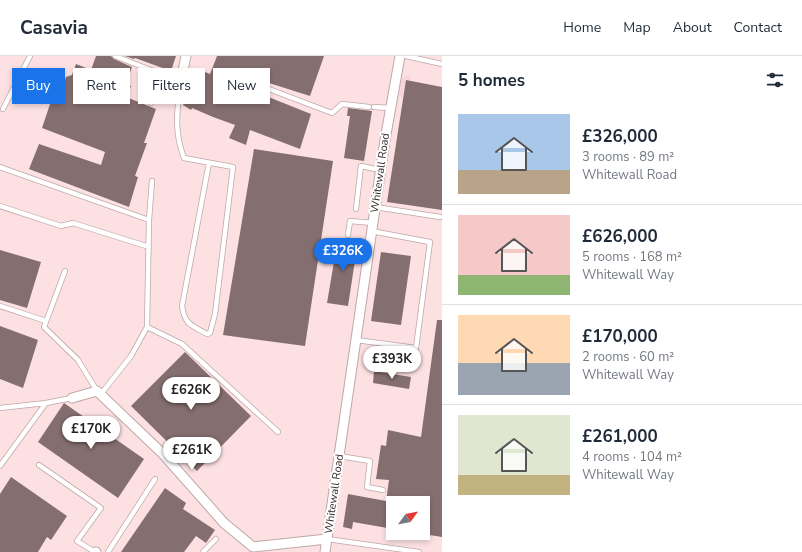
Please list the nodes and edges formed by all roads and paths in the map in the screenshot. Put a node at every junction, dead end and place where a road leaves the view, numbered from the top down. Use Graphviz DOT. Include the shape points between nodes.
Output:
graph roads {
  1 [pos="30,56"];
  2 [pos="115,56"];
  3 [pos="186,56"];
  4 [pos="400,56"];
  5 [pos="406,56"];
  6 [pos="442,64"];
  7 [pos="145,68"];
  8 [pos="183,68"];
  9 [pos="270,89"];
  10 [pos="178,104"];
  11 [pos="390,108"];
  12 [pos="3,109"];
  13 [pos="209,163"];
  14 [pos="0,167"];
  15 [pos="380,170"];
  16 [pos="152,181"];
  17 [pos="0,206"];
  18 [pos="375,207"];
  19 [pos="356,208"];
  20 [pos="440,217"];
  21 [pos="149,220"];
  22 [pos="372,227"];
  23 [pos="348,235"];
  24 [pos="149,247"];
  25 [pos="65,271"];
  26 [pos="0,306"];
  27 [pos="46,321"];
  28 [pos="147,327"];
  29 [pos="356,340"];
  30 [pos="99,392"];
  31 [pos="72,398"];
  32 [pos="46,402"];
  33 [pos="0,408"];
  34 [pos="278,432"];
  35 [pos="339,456"];
  36 [pos="0,466"];
  37 [pos="39,466"];
  38 [pos="155,479"];
  39 [pos="383,490"];
  40 [pos="216,539"];
  41 [pos="327,539"];
  42 [pos="95,552"];
  43 [pos="108,552"];
  44 [pos="203,552"];
  45 [pos="325,552"];
  46 [pos="419,552"];
  1 -- 12 [label="lane"];
  2 -- 7 [label="lane"];
  3 -- 8 [label="street"];
  4 -- 11 [label="street, Whitewall Road"];
  5 -- 6 [label="lane"];
  9 -- 11 [label="lane" via="332,113 342,104"];
  10 -- 13 [label="lane" via="178,144 184,158"];
  11 -- 15 [label="street, Whitewall Road"];
  13 -- 13 [label="lane" via="234,167 216,314 210,333 207,334 189,324 184,318 182,306"];
  14 -- 21 [label="lane"];
  15 -- 18 [label="street, Whitewall Road"];
  15 -- 19 [label="lane" via="361,166"];
  16 -- 21 [label="lane"];
  17 -- 24 [label="lane" via="61,226 73,223"];
  18 -- 20 [label="lane"];
  18 -- 22 [label="street, Whitewall Road"];
  21 -- 24 [label="lane"];
  22 -- 23 [label="lane" via="350,221"];
  22 -- 29 [label="street, Whitewall Road"];
  22 -- 29 [label="lane" via="430,242 416,348"];
  24 -- 28 [label="lane"];
  25 -- 27 [label="lane"];
  26 -- 27 [label="lane"];
  27 -- 30 [label="lane" via="44,327 78,360"];
  28 -- 30 [label="lane" via="131,356"];
  28 -- 34 [label="lane" via="182,344"];
  29 -- 35 [label="street, Whitewall Road"];
  30 -- 31 [label="street"];
  30 -- 41 [label="street" via="163,454 224,523 253,547"];
  31 -- 32 [label="lane"];
  32 -- 33 [label="lane"];
  32 -- 36 [label="lane"];
  35 -- 39 [label="lane" via="370,461 367,487"];
  35 -- 41 [label="street, Whitewall Road"];
  37 -- 42 [label="lane" via="101,508 77,541"];
  38 -- 43 [label="lane"];
  40 -- 44 [label="lane"];
  41 -- 45 [label="street, Whitewall Road"];
  41 -- 46 [label="lane"];
}
